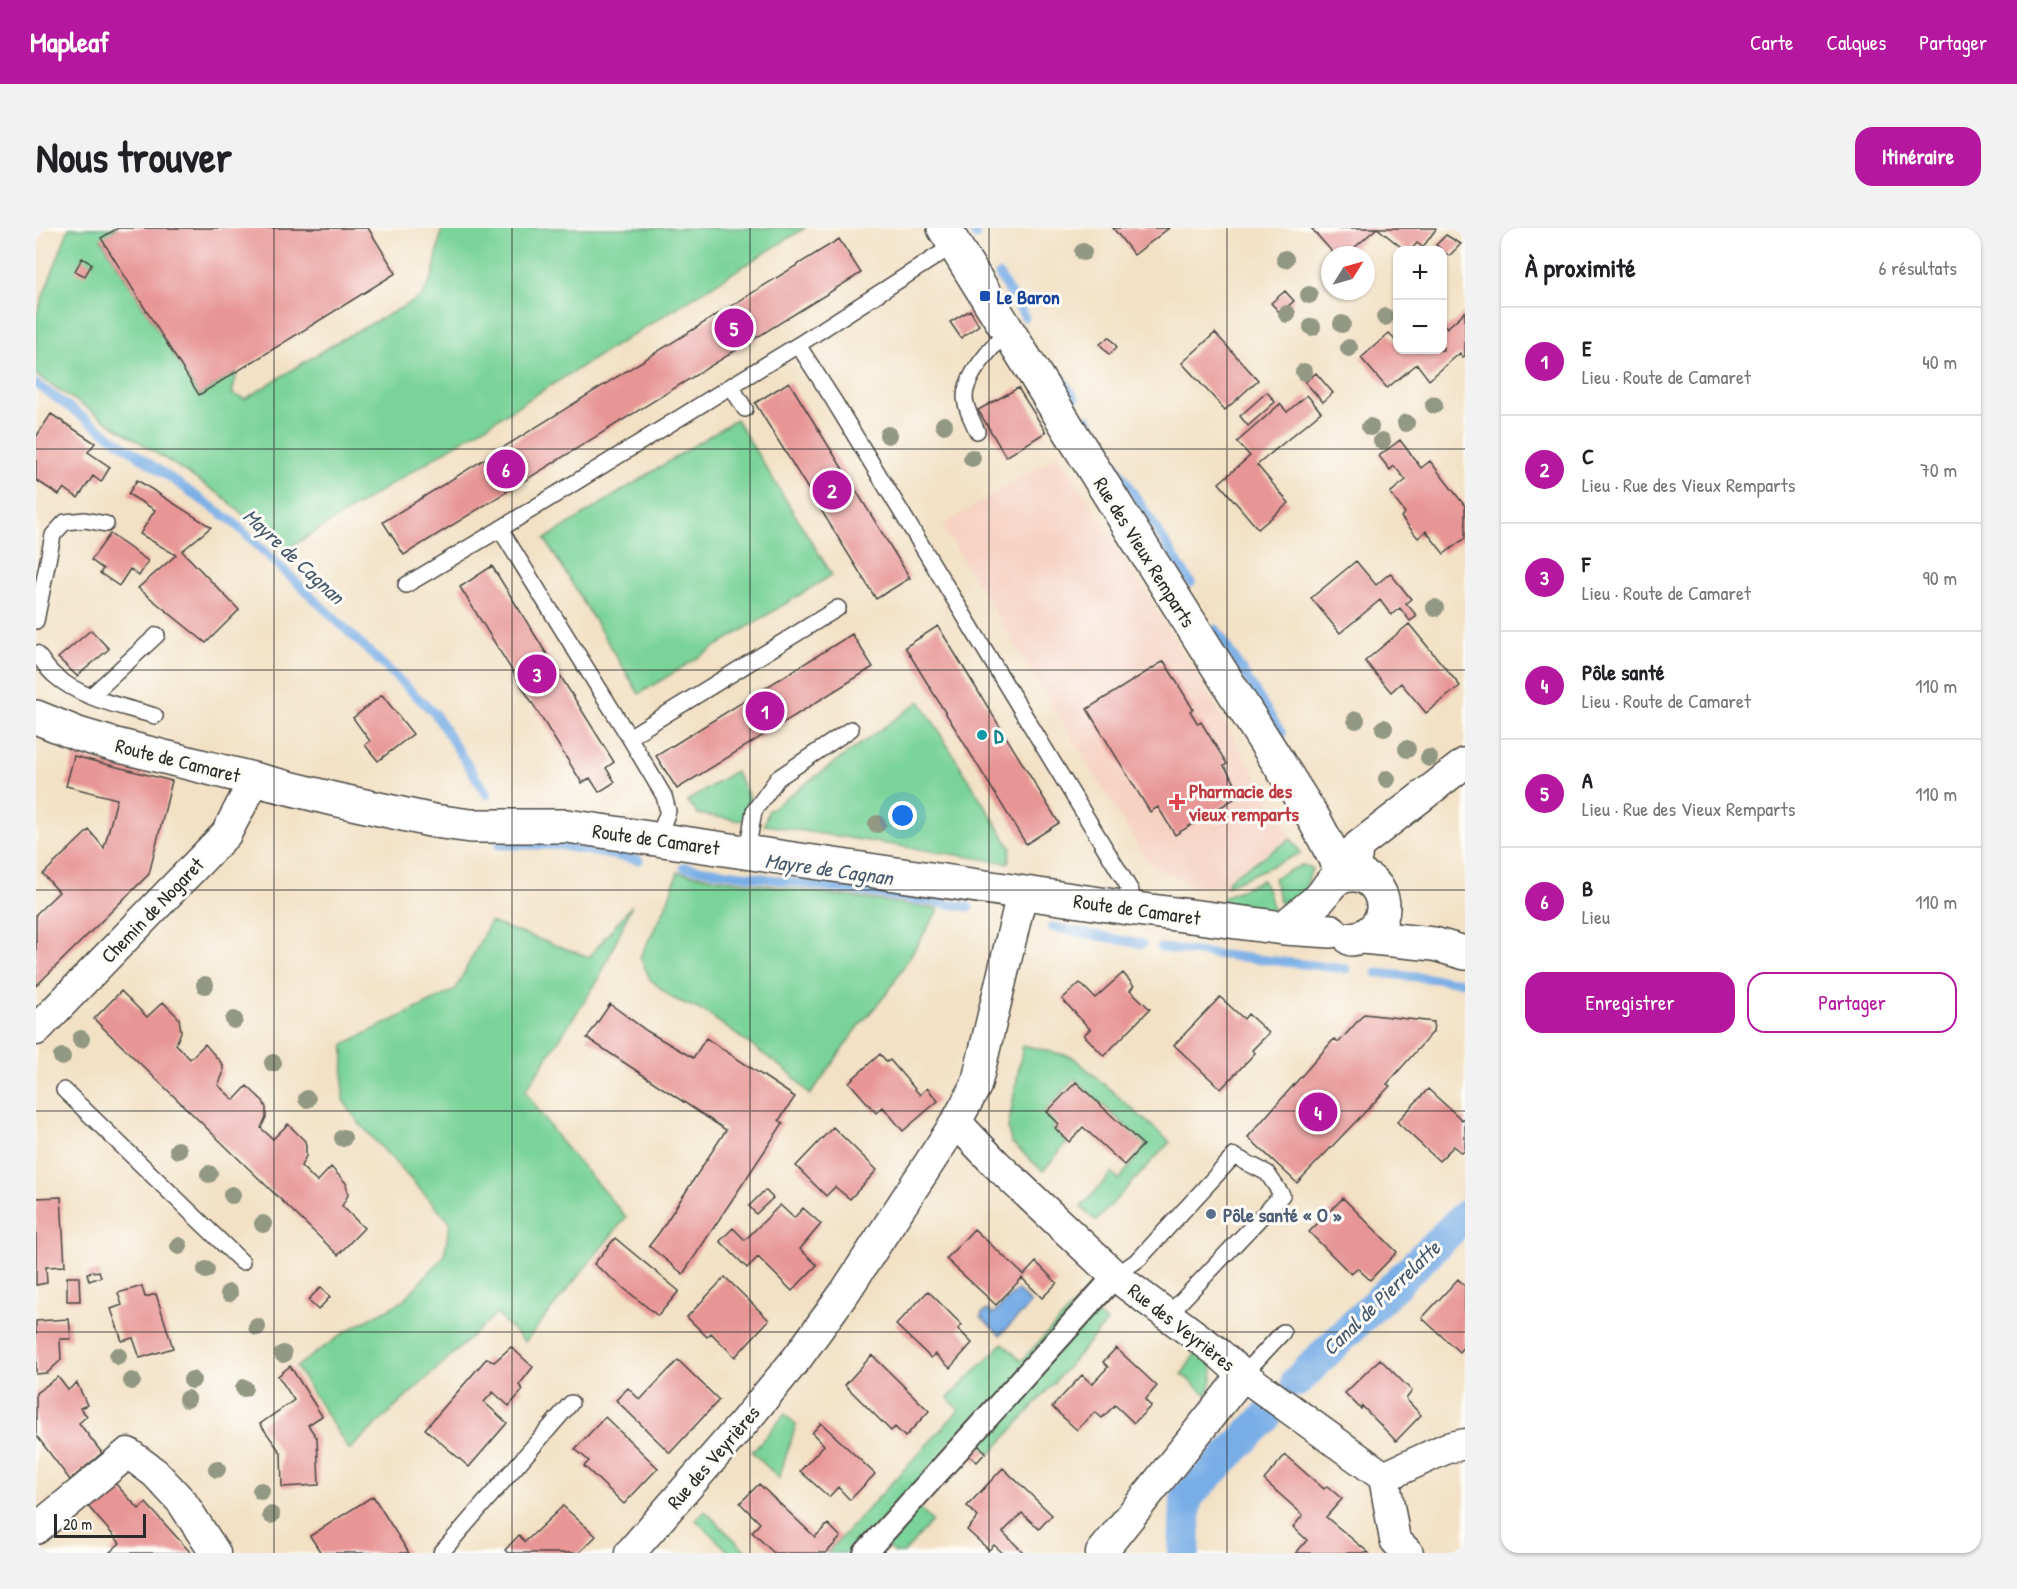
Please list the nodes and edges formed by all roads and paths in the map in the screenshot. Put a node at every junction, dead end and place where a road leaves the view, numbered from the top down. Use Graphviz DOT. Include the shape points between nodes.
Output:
graph roads {
  1 [pos="949,237"];
  2 [pos="1007,330"];
  3 [pos="798,345"];
  4 [pos="731,386"];
  5 [pos="745,409"];
  6 [pos="977,431"];
  7 [pos="106,524"];
  8 [pos="500,529"];
  9 [pos="406,585"];
  10 [pos="838,608"];
  11 [pos="36,621"];
  12 [pos="157,635"];
  13 [pos="36,653"];
  14 [pos="91,696"];
  15 [pos="36,717"];
  16 [pos="155,717"];
  17 [pos="851,729"];
  18 [pos="629,737"];
  19 [pos="1465,763"];
  20 [pos="251,779"];
  21 [pos="658,839"];
  22 [pos="747,852"];
  23 [pos="1340,882"];
  24 [pos="1022,893"];
  25 [pos="1383,900"];
  26 [pos="1128,908"];
  27 [pos="1284,928"];
  28 [pos="1330,931"];
  29 [pos="1362,937"];
  30 [pos="1434,944"];
  31 [pos="1465,952"];
  32 [pos="36,1030"];
  33 [pos="64,1090"];
  34 [pos="957,1122"];
  35 [pos="242,1263"];
  36 [pos="1115,1276"];
  37 [pos="1168,1315"];
  38 [pos="1283,1332"];
  39 [pos="1243,1375"];
  40 [pos="571,1403"];
  41 [pos="1465,1444"];
  42 [pos="1384,1477"];
  43 [pos="36,1529"];
  44 [pos="215,1553"];
  45 [pos="441,1553"];
  46 [pos="630,1553"];
  47 [pos="866,1553"];
  48 [pos="1101,1553"];
  49 [pos="1408,1553"];
  1 -- 2 [label="main road, Rue des Vieux Remparts"];
  1 -- 3 [label="lane"];
  2 -- 6 [label="lane" via="966,385 965,402"];
  2 -- 23 [label="main road, Rue des Vieux Remparts" via="1314,819 1338,864"];
  3 -- 4 [label="lane"];
  3 -- 26 [label="lane" via="1131,891"];
  4 -- 5 [label="lane"];
  4 -- 8 [label="lane"];
  7 -- 11 [label="lane" via="65,522 53,535"];
  8 -- 9 [label="lane"];
  8 -- 18 [label="lane"];
  10 -- 18 [label="lane"];
  12 -- 14 [label="lane"];
  13 -- 14 [label="lane" via="53,675"];
  14 -- 16 [label="lane"];
  15 -- 20 [label="main road, Route de Camaret" via="112,744"];
  17 -- 22 [label="lane" via="778,778 754,811"];
  18 -- 21 [label="lane" via="664,796 668,811"];
  19 -- 23 [label="street" via="1358,846"];
  20 -- 21 [label="main road, Route de Camaret" via="434,821 471,826 567,826"];
  20 -- 32 [label="street, Chemin de Nogaret" via="226,834"];
  21 -- 22 [label="main road, Route de Camaret"];
  22 -- 24 [label="main road, Route de Camaret"];
  23 -- 25 [label="main road, Route de Camaret" via="1373,883"];
  23 -- 27 [label="main road"];
  23 -- 28 [label="main road" via="1320,908"];
  24 -- 26 [label="main road, Route de Camaret"];
  24 -- 34 [label="street, Rue des Veyrières" via="976,1086"];
  25 -- 29 [label="main road" via="1382,919 1371,933"];
  25 -- 30 [label="main road, Route de Camaret"];
  26 -- 27 [label="main road, Route de Camaret"];
  27 -- 28 [label="main road, Route de Camaret"];
  28 -- 29 [label="main road, Route de Camaret" via="1340,937"];
  29 -- 30 [label="main road, Route de Camaret"];
  30 -- 31 [label="main road, Route de Camaret"];
  33 -- 35 [label="lane"];
  34 -- 36 [label="street, Rue des Veyrières"];
  34 -- 46 [label="street, Rue des Veyrières" via="798,1357"];
  36 -- 37 [label="street, Rue des Veyrières"];
  36 -- 37 [label="lane" via="1139,1259 1234,1156 1267,1173 1282,1195"];
  36 -- 47 [label="street"];
  37 -- 39 [label="street, Rue des Veyrières"];
  38 -- 39 [label="lane"];
  39 -- 42 [label="street"];
  39 -- 48 [label="street, Rue des Veyrières"];
  40 -- 45 [label="lane"];
  41 -- 42 [label="street"];
  42 -- 49 [label="street" via="1395,1540"];
  43 -- 44 [label="street" via="128,1453 155,1473 182,1502"];
}
